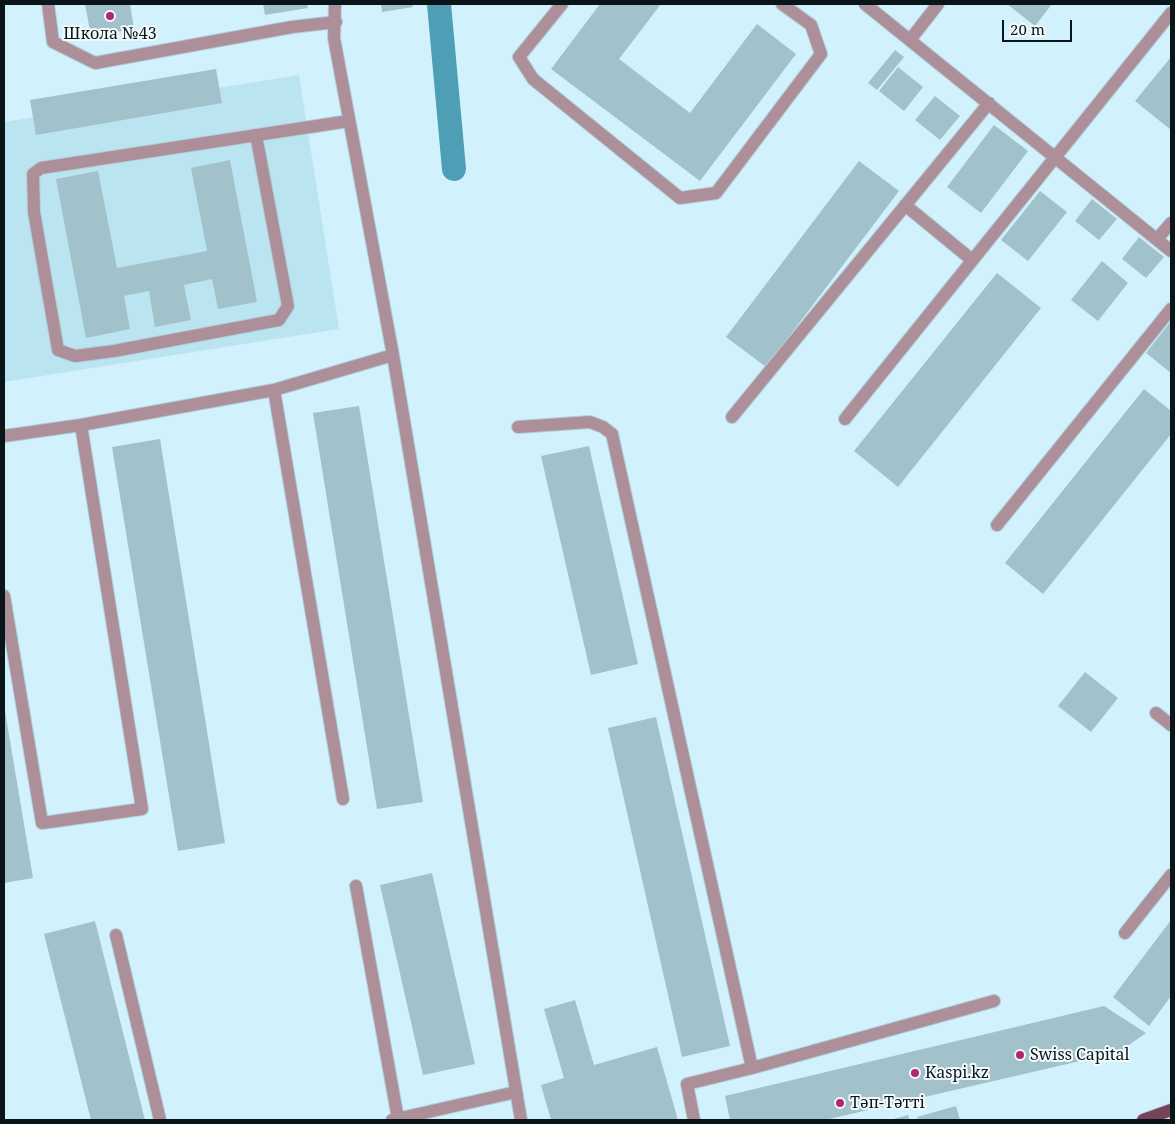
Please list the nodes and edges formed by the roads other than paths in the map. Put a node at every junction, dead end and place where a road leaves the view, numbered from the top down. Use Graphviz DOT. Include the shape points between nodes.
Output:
graph roads {
  1 [pos="48,4"];
  2 [pos="335,4"];
  3 [pos="562,4"];
  4 [pos="782,4"];
  5 [pos="866,4"];
  6 [pos="938,4"];
  7 [pos="1171,13"];
  8 [pos="336,22"];
  9 [pos="910,40"];
  10 [pos="989,103"];
  11 [pos="349,121"];
  12 [pos="256,136"];
  13 [pos="1055,156"];
  14 [pos="905,205"];
  15 [pos="1171,223"];
  16 [pos="1157,240"];
  17 [pos="1171,251"];
  18 [pos="972,260"];
  19 [pos="1171,309"];
  20 [pos="393,355"];
  21 [pos="274,390"];
  22 [pos="732,417"];
  23 [pos="845,419"];
  24 [pos="82,425"];
  25 [pos="518,427"];
  26 [pos="4,436"];
  27 [pos="997,525"];
  28 [pos="4,596"];
  29 [pos="1156,713"];
  30 [pos="1171,725"];
  31 [pos="343,799"];
  32 [pos="1171,875"];
  33 [pos="356,886"];
  34 [pos="1125,933"];
  35 [pos="116,935"];
  36 [pos="994,1000"];
  37 [pos="752,1068"];
  38 [pos="516,1092"];
  39 [pos="1171,1110"];
  40 [pos="160,1120"];
  41 [pos="395,1120"];
  42 [pos="520,1120"];
  43 [pos="694,1120"];
  44 [pos="1144,1120"];
  1 -- 8 [label="lane" via="53,42 95,63"];
  2 -- 8 [label="lane"];
  3 -- 4 [label="lane" via="519,57 533,79 680,198 716,193 821,54 811,25"];
  5 -- 9 [label="lane"];
  6 -- 9 [label="lane"];
  7 -- 13 [label="lane"];
  8 -- 11 [label="lane" via="334,38"];
  9 -- 10 [label="lane"];
  10 -- 13 [label="lane"];
  10 -- 14 [label="lane"];
  11 -- 12 [label="lane"];
  11 -- 20 [label="lane"];
  12 -- 12 [label="lane" via="41,168 33,174 34,212 58,350 76,356 114,351 279,320 288,306"];
  13 -- 16 [label="lane"];
  13 -- 18 [label="lane"];
  14 -- 18 [label="lane"];
  14 -- 22 [label="lane"];
  15 -- 16 [label="lane"];
  16 -- 17 [label="lane"];
  18 -- 23 [label="lane"];
  19 -- 27 [label="lane"];
  20 -- 21 [label="lane"];
  20 -- 38 [label="lane"];
  21 -- 24 [label="lane"];
  21 -- 31 [label="lane"];
  24 -- 26 [label="lane"];
  24 -- 28 [label="lane" via="142,808 42,824"];
  25 -- 37 [label="lane" via="590,422 612,434"];
  29 -- 30 [label="lane"];
  32 -- 34 [label="lane"];
  33 -- 41 [label="lane"];
  35 -- 40 [label="lane"];
  36 -- 37 [label="lane"];
  37 -- 43 [label="lane" via="687,1084"];
  38 -- 41 [label="lane"];
  38 -- 42 [label="lane"];
  39 -- 44 [label="main road"];
}
